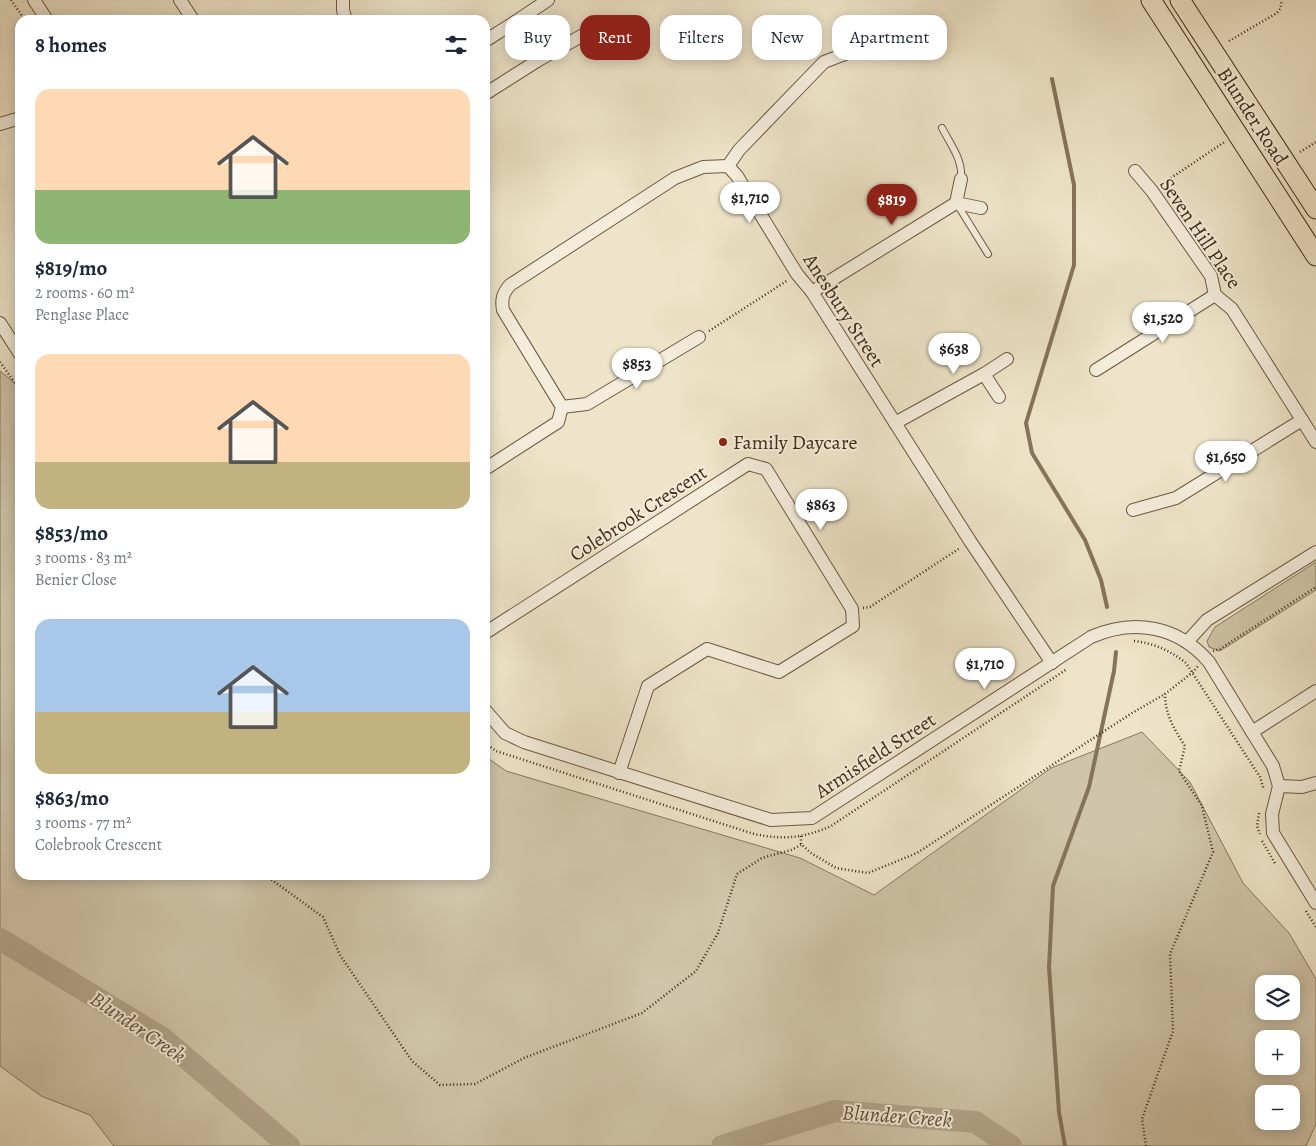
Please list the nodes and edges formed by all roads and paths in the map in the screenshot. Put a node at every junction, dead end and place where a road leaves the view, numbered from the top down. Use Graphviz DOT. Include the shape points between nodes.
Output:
graph roads {
  1 [pos="11,0"];
  2 [pos="34,0"];
  3 [pos="180,0"];
  4 [pos="342,0"];
  5 [pos="548,0"];
  6 [pos="1151,0"];
  7 [pos="1180,0"];
  8 [pos="1282,0"];
  9 [pos="22,15"];
  10 [pos="44,15"];
  11 [pos="190,15"];
  12 [pos="344,15"];
  13 [pos="526,15"];
  14 [pos="505,28"];
  15 [pos="580,37"];
  16 [pos="490,38"];
  17 [pos="1229,41"];
  18 [pos="832,59"];
  19 [pos="537,61"];
  20 [pos="490,91"];
  21 [pos="15,120"];
  22 [pos="0,124"];
  23 [pos="942,128"];
  24 [pos="1237,134"];
  25 [pos="1316,142"];
  26 [pos="1300,152"];
  27 [pos="728,166"];
  28 [pos="1135,170"];
  29 [pos="961,179"];
  30 [pos="1152,191"];
  31 [pos="956,203"];
  32 [pos="981,208"];
  33 [pos="1316,209"];
  34 [pos="988,254"];
  35 [pos="1316,256"];
  36 [pos="797,274"];
  37 [pos="812,292"];
  38 [pos="1215,295"];
  39 [pos="0,323"];
  40 [pos="699,337"];
  41 [pos="15,346"];
  42 [pos="1007,359"];
  43 [pos="0,362"];
  44 [pos="1096,370"];
  45 [pos="984,374"];
  46 [pos="15,383"];
  47 [pos="999,397"];
  48 [pos="562,407"];
  49 [pos="1302,420"];
  50 [pos="895,423"];
  51 [pos="1316,442"];
  52 [pos="490,466"];
  53 [pos="1133,510"];
  54 [pos="970,541"];
  55 [pos="1316,552"];
  56 [pos="1316,587"];
  57 [pos="852,609"];
  58 [pos="490,630"];
  59 [pos="1128,641"];
  60 [pos="1187,642"];
  61 [pos="1204,656"];
  62 [pos="1052,663"];
  63 [pos="1072,665"];
  64 [pos="1193,672"];
  65 [pos="1316,691"];
  66 [pos="1165,694"];
  67 [pos="490,716"];
  68 [pos="1252,732"];
  69 [pos="490,746"];
  70 [pos="619,773"];
  71 [pos="1316,783"];
  72 [pos="1279,786"];
  73 [pos="1263,795"];
  74 [pos="1259,808"];
  75 [pos="801,836"];
  76 [pos="801,844"];
  77 [pos="1279,869"];
  78 [pos="272,880"];
  79 [pos="1311,907"];
  80 [pos="1316,927"];
  81 [pos="1146,1146"];
  1 -- 9 [label="path"];
  2 -- 10 [label="street"];
  3 -- 11 [label="street"];
  4 -- 12 [label="street"];
  5 -- 13 [label="street"];
  6 -- 24 [label="main road, Blunder Road"];
  7 -- 33 [label="main road, Blunder Road"];
  8 -- 17 [label="path" via="1277,13"];
  14 -- 16 [label="street"];
  15 -- 19 [label="street"];
  18 -- 27 [label="street" via="824,62 739,150"];
  19 -- 20 [label="street"];
  21 -- 22 [label="street"];
  23 -- 29 [label="lane" via="961,162"];
  24 -- 30 [label="path"];
  24 -- 35 [label="main road, Blunder Road"];
  25 -- 26 [label="path"];
  27 -- 36 [label="street, Anesbury Street"];
  27 -- 48 [label="street" via="703,168 675,178 504,292 501,300 503,310"];
  28 -- 30 [label="street, Seven Hill Place"];
  29 -- 31 [label="street"];
  30 -- 38 [label="street, Seven Hill Place" via="1211,276"];
  31 -- 32 [label="street"];
  31 -- 34 [label="lane"];
  31 -- 37 [label="street"];
  36 -- 37 [label="street, Anesbury Street"];
  36 -- 40 [label="path"];
  37 -- 50 [label="street, Anesbury Street"];
  38 -- 44 [label="street"];
  38 -- 49 [label="street, Seven Hill Place" via="1232,309"];
  39 -- 41 [label="street"];
  40 -- 48 [label="street" via="587,404"];
  42 -- 45 [label="street"];
  43 -- 46 [label="path"];
  45 -- 47 [label="street"];
  45 -- 50 [label="street"];
  48 -- 52 [label="street" via="558,422"];
  49 -- 51 [label="street, Seven Hill Place"];
  49 -- 53 [label="street" via="1176,498"];
  50 -- 54 [label="street, Anesbury Street"];
  54 -- 57 [label="path" via="870,607"];
  54 -- 62 [label="street, Anesbury Street"];
  55 -- 60 [label="street" via="1207,620"];
  56 -- 61 [label="path"];
  57 -- 58 [label="street, Colebrook Crescent" via="766,469 748,464"];
  57 -- 70 [label="street" via="853,626 779,672 707,649 648,686"];
  59 -- 64 [label="path" via="1153,644 1174,654"];
  60 -- 61 [label="street, Armisfield Street"];
  60 -- 62 [label="street, Armisfield Street" via="1152,627 1130,626 1091,637"];
  61 -- 64 [label="path"];
  61 -- 68 [label="street, Armisfield Street"];
  62 -- 70 [label="street, Armisfield Street" via="812,818 771,820"];
  63 -- 75 [label="path" via="831,826"];
  64 -- 66 [label="path"];
  64 -- 73 [label="path" via="1260,777"];
  65 -- 68 [label="street"];
  66 -- 76 [label="path" via="917,853 868,873 836,868"];
  66 -- 81 [label="path" via="1171,724 1185,746 1179,771 1202,806 1213,852 1170,954 1173,1031 1142,1119"];
  67 -- 70 [label="street, Armisfield Street" via="505,733 524,742"];
  68 -- 72 [label="street, Armisfield Street" via="1273,766"];
  69 -- 75 [label="path" via="754,834 771,838"];
  71 -- 72 [label="street" via="1302,787"];
  72 -- 79 [label="street" via="1272,814 1273,833"];
  74 -- 77 [label="path" via="1257,826"];
  75 -- 76 [label="path"];
  76 -- 78 [label="path" via="762,858 737,874 718,933 696,971 642,1013 524,1058 475,1084 440,1085 412,1061 340,955 324,917"];
  79 -- 80 [label="path"];
}
